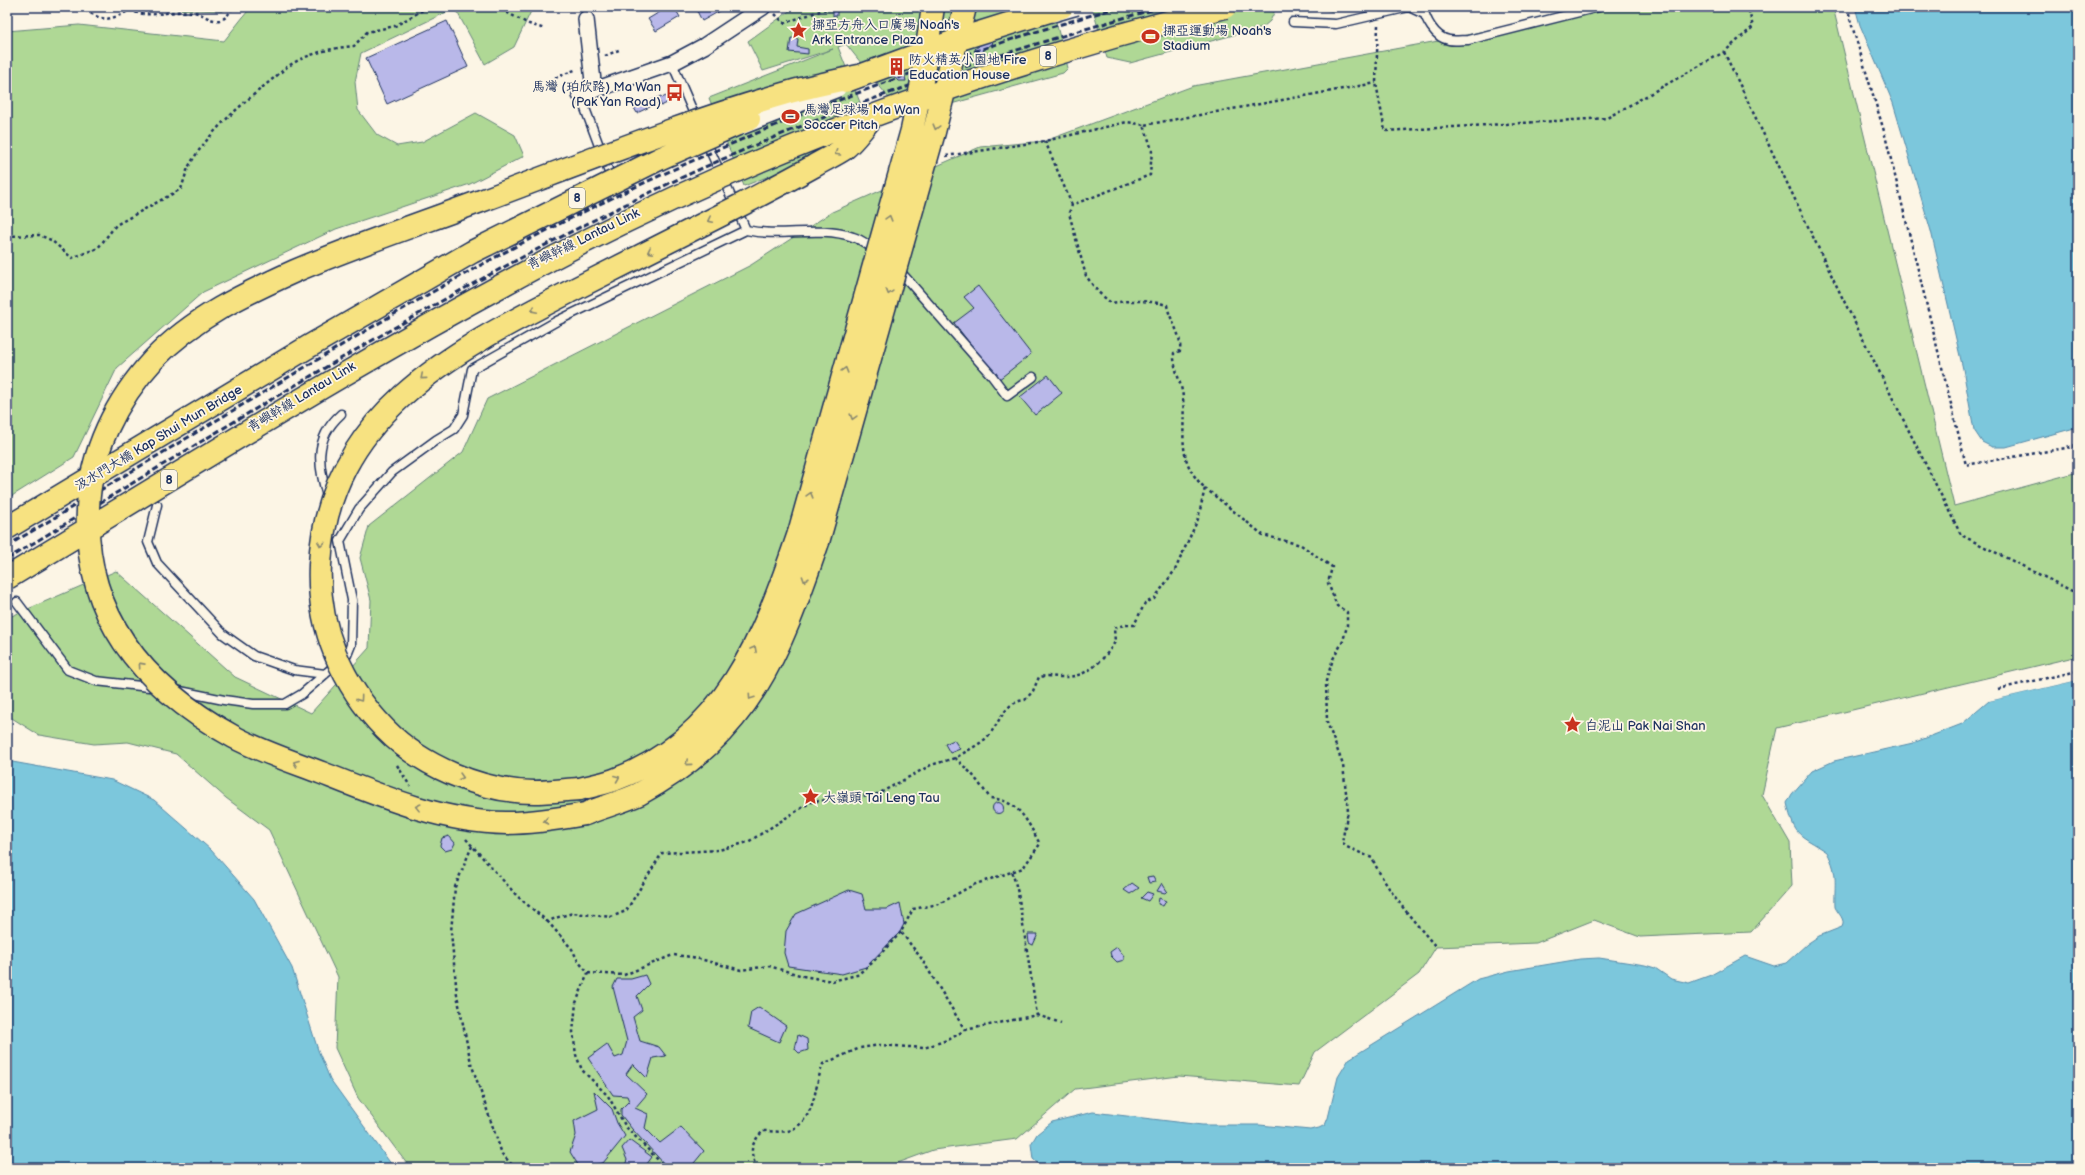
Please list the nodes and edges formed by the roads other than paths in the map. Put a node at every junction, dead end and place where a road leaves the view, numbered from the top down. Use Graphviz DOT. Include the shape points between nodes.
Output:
graph roads {
  1 [pos="933,7"];
  2 [pos="965,7"];
  3 [pos="1062,7"];
  4 [pos="1077,7"];
  5 [pos="1207,7"];
  6 [pos="1225,7"];
  7 [pos="1599,7"];
  8 [pos="769,10"];
  9 [pos="1424,11"];
  10 [pos="586,19"];
  11 [pos="1293,22"];
  12 [pos="672,63"];
  13 [pos="859,76"];
  14 [pos="594,90"];
  15 [pos="580,95"];
  16 [pos="874,116"];
  17 [pos="610,175"];
  18 [pos="746,230"];
  19 [pos="1033,377"];
  20 [pos="341,414"];
  21 [pos="157,505"];
  22 [pos="7,528"];
  23 [pos="7,533"];
  24 [pos="808,538"];
  25 [pos="340,541"];
  26 [pos="7,573"];
  27 [pos="7,578"];
  28 [pos="17,602"];
  29 [pos="325,674"];
  24 -- 1 [label="highway, one-way, bridge" via="910,137 921,87"];
  2 -- 24 [label="highway, one-way, bridge" via="934,132"];
  3 -- 13 [label="highway, 8, bridge" via="960,39"];
  4 -- 23 [label="street, bridge" via="961,43 765,117 568,208 474,256 391,303"];
  5 -- 26 [label="street, 青嶼幹線 Lantau Link, bridge" via="1073,44 972,76 778,149 677,192 524,266 334,376"];
  6 -- 16 [label="highway, 青嶼幹線 Lantau Link / 8, bridge" via="1074,48"];
  7 -- 9 [label="lane" via="1468,40 1448,40 1437,34"];
  8 -- 12 [label="street"];
  9 -- 11 [label="lane" via="1409,7 1336,24"];
  10 -- 14 [label="street"];
  12 -- 14 [label="street"];
  12 -- 18 [label="lane"];
  13 -- 22 [label="highway, 汲水門大橋 Kap Shui Mun Bridge / 8, bridge" via="756,116 661,158 472,252 308,347"];
  24 -- 13 [label="highway, one-way, bridge" via="796,606 772,662 747,702 717,738 682,768 637,794 585,814 539,822 504,823 468,820 395,801 236,738 196,714 161,686 134,657 117,632 103,602 93,570 88,538 88,501 94,469 106,431 130,388 165,349 205,317 265,285 328,257 652,138 790,92"];
  14 -- 15 [label="street"];
  15 -- 17 [label="lane"];
  16 -- 24 [label="highway, one-way, bridge" via="844,149 494,330 421,379 389,408 365,437 338,483 328,510 321,546 321,600 327,632 352,687 387,731 412,751 452,774 499,788 526,791 579,789 614,780 646,765 676,746 708,716 732,684 761,636 776,600"];
  16 -- 27 [label="highway, 青嶼幹線 Lantau Link / 8, bridge" via="773,155 679,196 492,290 330,383"];
  18 -- 19 [label="lane" via="761,233 826,232 854,237 887,258 1007,396"];
  18 -- 25 [label="lane" via="557,321 472,369 463,415 454,429 392,472 359,509"];
  20 -- 25 [label="lane" via="325,436 319,454 321,474"];
  21 -- 29 [label="lane" via="148,542 157,563 223,634 254,656 294,670"];
  25 -- 29 [label="lane" via="352,600 351,645 347,655"];
  28 -- 29 [label="lane" via="68,670 96,681 186,691 253,704 285,704 302,694"];
}
